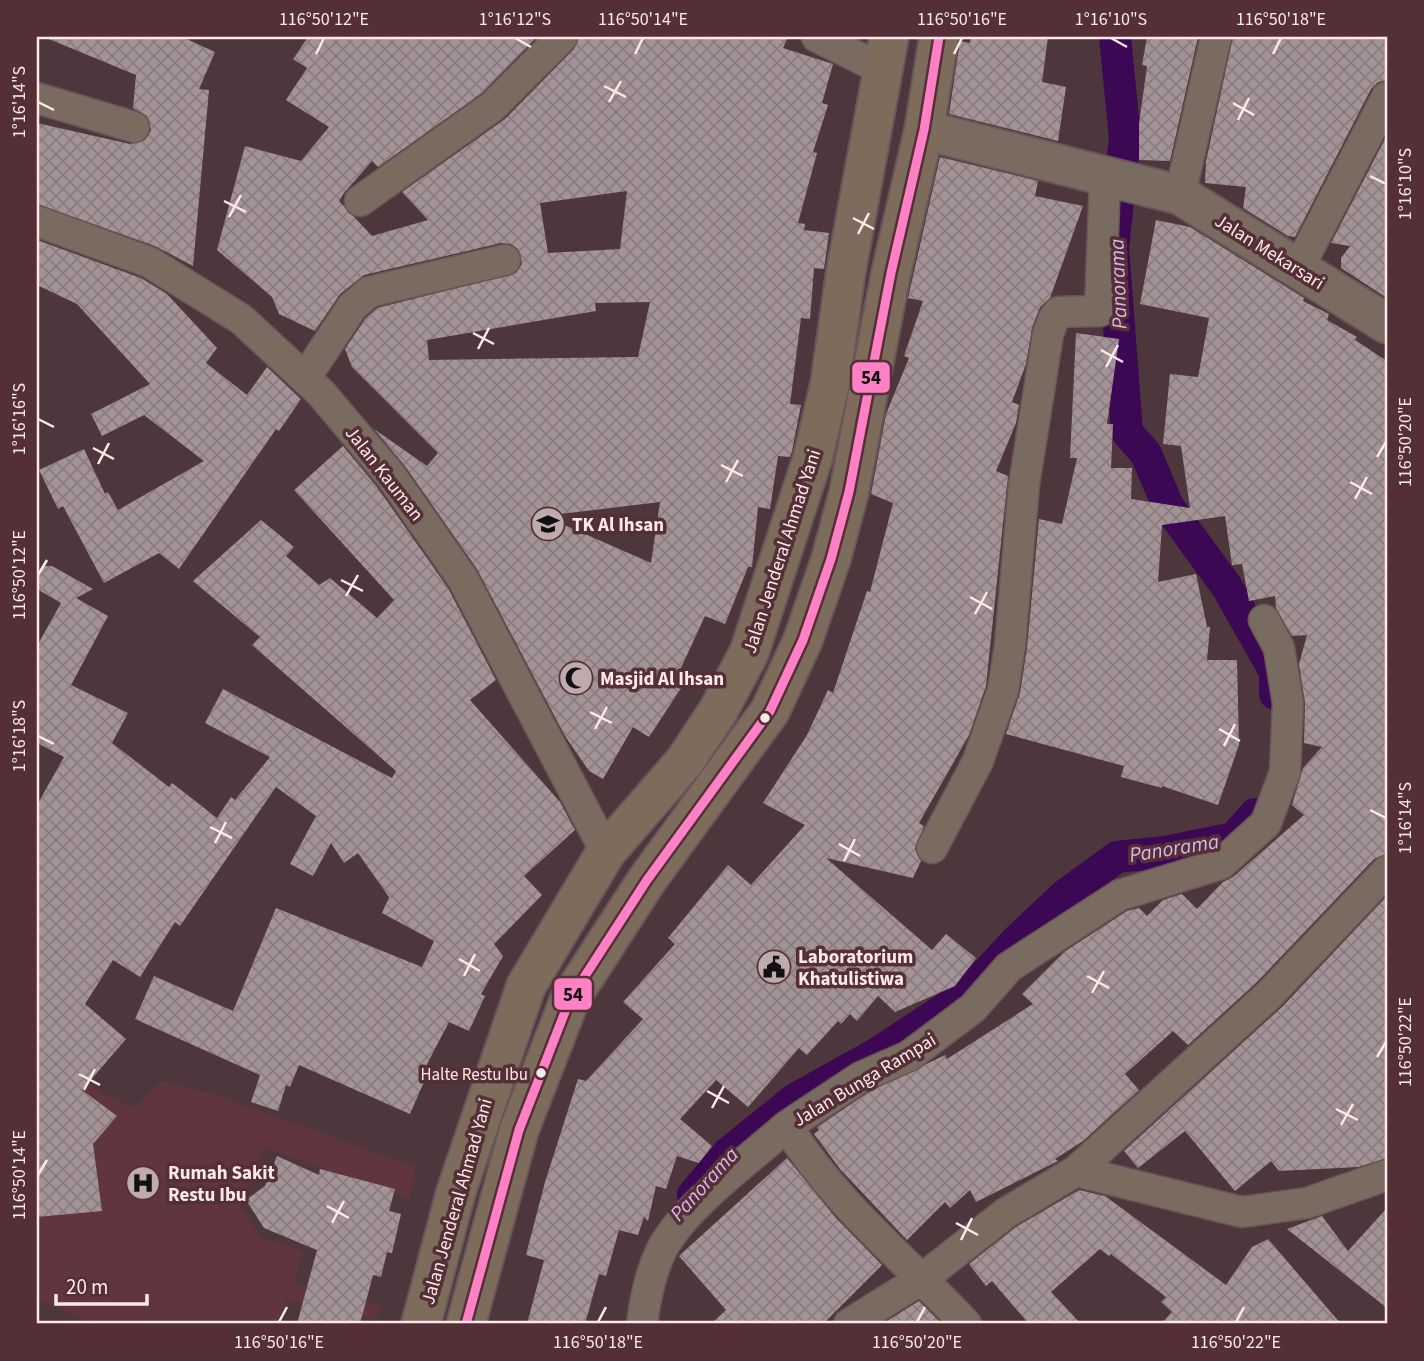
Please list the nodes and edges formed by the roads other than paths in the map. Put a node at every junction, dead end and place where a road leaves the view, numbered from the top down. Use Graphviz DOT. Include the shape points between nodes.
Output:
graph roads {
  1 [pos="562,37"];
  2 [pos="817,37"];
  3 [pos="939,37"];
  4 [pos="1216,37"];
  5 [pos="887,54"];
  6 [pos="1387,97"];
  7 [pos="37,98"];
  8 [pos="134,127"];
  9 [pos="924,130"];
  10 [pos="1139,186"];
  11 [pos="360,201"];
  12 [pos="37,221"];
  13 [pos="505,260"];
  14 [pos="1298,269"];
  15 [pos="1387,324"];
  16 [pos="305,378"];
  17 [pos="1264,620"];
  18 [pos="932,848"];
  19 [pos="606,852"];
  20 [pos="1387,871"];
  21 [pos="787,1126"];
  22 [pos="1076,1171"];
  23 [pos="1387,1175"];
  24 [pos="923,1278"];
  25 [pos="421,1324"];
  26 [pos="466,1324"];
  27 [pos="642,1324"];
  28 [pos="849,1324"];
  29 [pos="967,1324"];
  1 -- 11 [label="street" via="494,106"];
  2 -- 5 [label="street"];
  3 -- 9 [label="main road"];
  4 -- 10 [label="street"];
  5 -- 19 [label="main road, Jalan Jenderal Ahmad Yani" via="813,457 749,653 685,761"];
  6 -- 14 [label="street"];
  7 -- 8 [label="street"];
  9 -- 10 [label="street, Jalan Mekarsari"];
  9 -- 26 [label="main road" via="849,492 803,640 771,711 647,880 570,999 519,1130"];
  10 -- 14 [label="street, Jalan Mekarsari"];
  10 -- 18 [label="street" via="1100,310 1059,312 1048,334 1024,485 1003,690 978,761"];
  12 -- 16 [label="street, Jalan Kauman" via="149,262 241,319"];
  13 -- 16 [label="street" via="369,292 352,307"];
  14 -- 15 [label="street, Jalan Mekarsari"];
  16 -- 19 [label="street, Jalan Kauman" via="391,476 463,579"];
  17 -- 21 [label="street, Jalan Bunga Rampai" via="1279,648 1288,703 1285,772 1266,822 1221,864 1120,895 1009,967 974,1008 909,1056 861,1077"];
  19 -- 25 [label="main road, Jalan Jenderal Ahmad Yani" via="526,986 456,1192"];
  20 -- 22 [label="street" via="1269,995"];
  21 -- 24 [label="street, Jalan Bunga Rampai" via="861,1222"];
  21 -- 27 [label="street" via="687,1217 662,1249"];
  22 -- 23 [label="street" via="1242,1212 1307,1203"];
  22 -- 24 [label="street" via="1006,1213"];
  24 -- 28 [label="street"];
  24 -- 29 [label="street, Jalan Bunga Rampai"];
}
